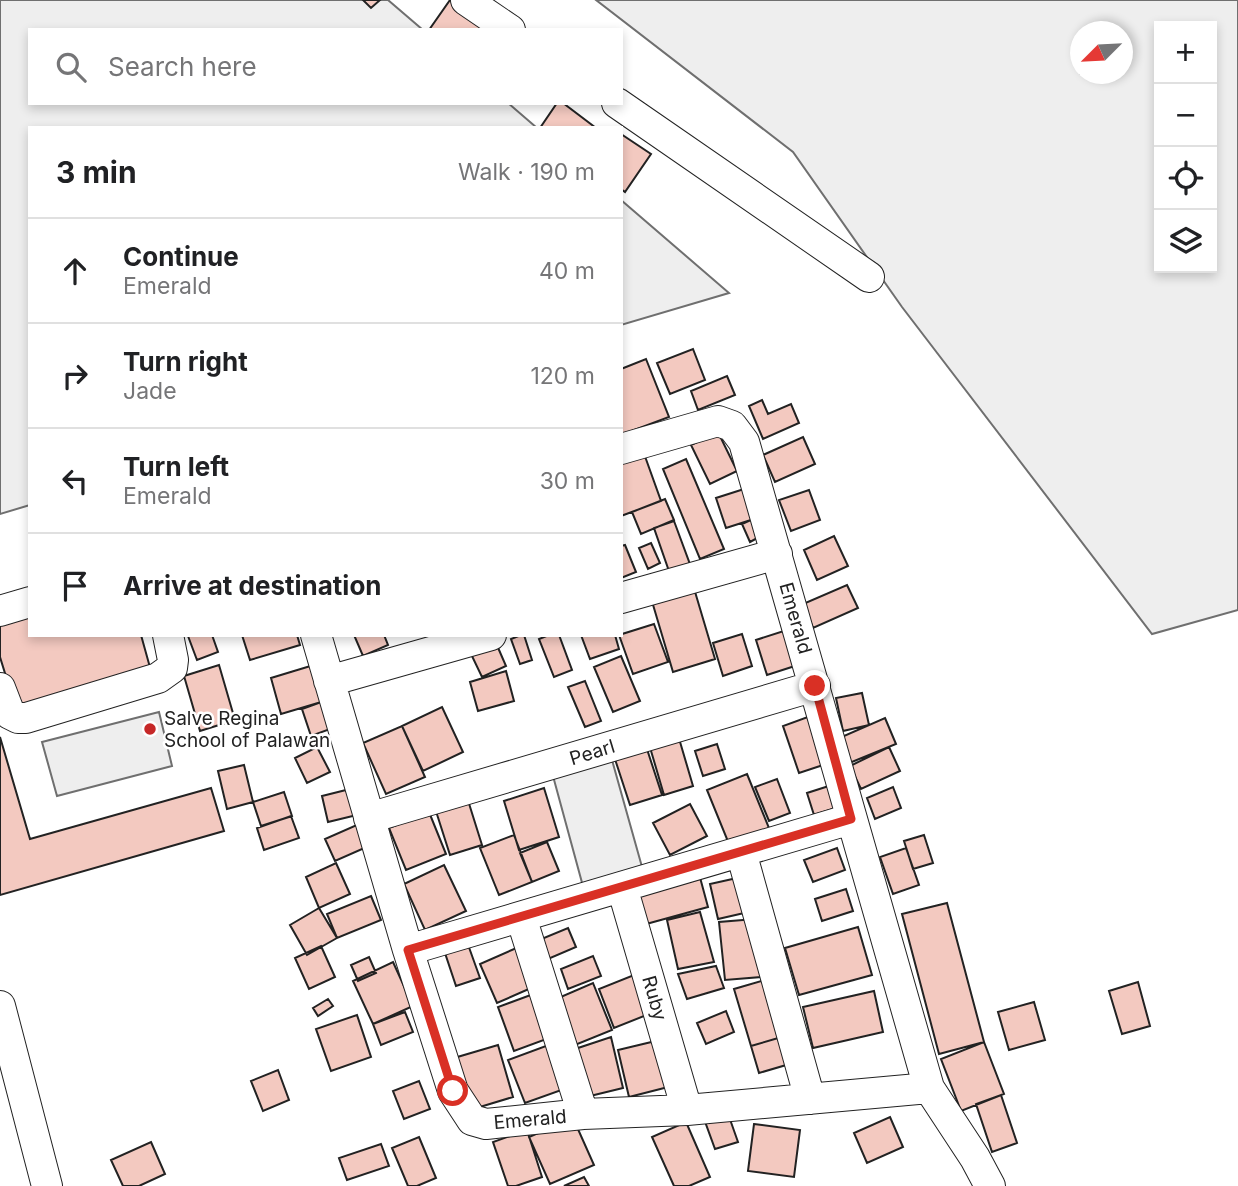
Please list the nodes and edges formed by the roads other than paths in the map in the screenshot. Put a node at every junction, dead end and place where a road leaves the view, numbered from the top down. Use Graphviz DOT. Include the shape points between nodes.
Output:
graph roads {
  1 [pos="466,0"];
  2 [pos="507,28"];
  3 [pos="620,105"];
  4 [pos="869,277"];
  5 [pos="623,448"];
  6 [pos="777,554"];
  7 [pos="623,597"];
  8 [pos="28,603"];
  9 [pos="0,611"];
  10 [pos="168,637"];
  11 [pos="317,637"];
  12 [pos="484,637"];
  13 [pos="329,681"];
  14 [pos="815,686"];
  15 [pos="0,688"];
  16 [pos="369,818"];
  17 [pos="851,819"];
  18 [pos="741,852"];
  19 [pos="622,887"];
  20 [pos="521,917"];
  21 [pos="408,950"];
  22 [pos="0,1006"];
  23 [pos="929,1088"];
  24 [pos="810,1099"];
  25 [pos="687,1110"];
  26 [pos="583,1114"];
  27 [pos="47,1186"];
  28 [pos="990,1186"];
  1 -- 2 [label="street"];
  3 -- 4 [label="street"];
  5 -- 6 [label="street, Emerald" via="702,424 718,421 732,426 744,442"];
  6 -- 7 [label="street"];
  6 -- 14 [label="street, Emerald"];
  8 -- 9 [label="street"];
  10 -- 15 [label="street" via="172,668 158,678 26,718 10,714"];
  11 -- 13 [label="street, Emerald"];
  12 -- 13 [label="street"];
  13 -- 16 [label="street, Emerald"];
  14 -- 16 [label="street, Pearl"];
  14 -- 17 [label="street, Emerald"];
  16 -- 21 [label="street, Emerald"];
  17 -- 18 [label="street"];
  17 -- 23 [label="street, Emerald"];
  18 -- 19 [label="street"];
  18 -- 24 [label="street"];
  19 -- 20 [label="street"];
  19 -- 25 [label="street, Ruby"];
  20 -- 21 [label="street"];
  20 -- 26 [label="street"];
  21 -- 26 [label="street, Emerald" via="453,1091 472,1120 486,1124"];
  22 -- 27 [label="street"];
  23 -- 24 [label="street, Emerald"];
  23 -- 28 [label="street, Emerald"];
  24 -- 25 [label="street, Emerald"];
  25 -- 26 [label="street, Emerald"];
}
